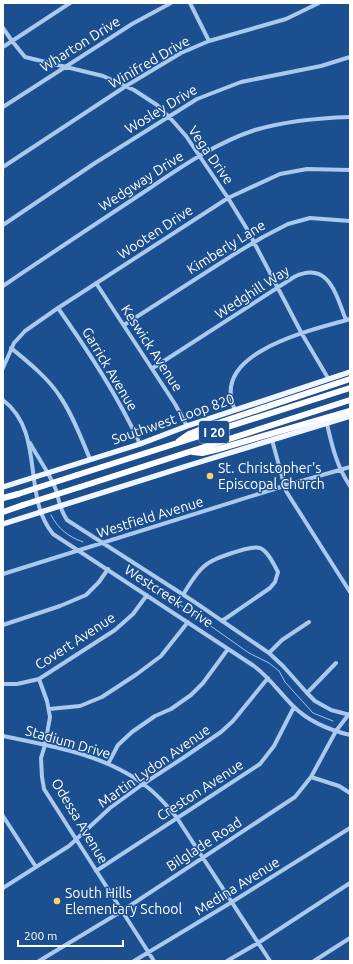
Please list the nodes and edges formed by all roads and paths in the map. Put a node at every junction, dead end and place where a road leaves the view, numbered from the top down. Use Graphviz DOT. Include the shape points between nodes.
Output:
graph roads {
  1 [pos="70,3"];
  2 [pos="170,3"];
  3 [pos="190,3"];
  4 [pos="319,3"];
  5 [pos="3,28"];
  6 [pos="12,42"];
  7 [pos="209,42"];
  8 [pos="3,47"];
  9 [pos="350,57"];
  10 [pos="64,66"];
  11 [pos="126,86"];
  12 [pos="3,107"];
  13 [pos="168,116"];
  14 [pos="350,118"];
  15 [pos="199,157"];
  16 [pos="3,166"];
  17 [pos="350,170"];
  18 [pos="228,198"];
  19 [pos="350,221"];
  20 [pos="3,225"];
  21 [pos="254,242"];
  22 [pos="96,283"];
  23 [pos="3,286"];
  24 [pos="278,288"];
  25 [pos="58,308"];
  26 [pos="348,320"];
  27 [pos="124,325"];
  28 [pos="302,334"];
  29 [pos="11,348"];
  30 [pos="3,368"];
  31 [pos="153,368"];
  32 [pos="350,372"];
  33 [pos="328,378"];
  34 [pos="350,379"];
  35 [pos="350,388"];
  36 [pos="3,400"];
  37 [pos="350,400"];
  38 [pos="235,410"];
  39 [pos="350,411"];
  40 [pos="350,416"];
  41 [pos="327,424"];
  42 [pos="187,426"];
  43 [pos="28,439"];
  44 [pos="272,440"];
  45 [pos="140,444"];
  46 [pos="175,444"];
  47 [pos="190,452"];
  48 [pos="90,459"];
  49 [pos="350,467"];
  50 [pos="340,470"];
  51 [pos="47,473"];
  52 [pos="34,478"];
  53 [pos="284,486"];
  54 [pos="350,486"];
  55 [pos="3,487"];
  56 [pos="3,498"];
  57 [pos="60,506"];
  58 [pos="3,512"];
  59 [pos="40,512"];
  60 [pos="3,524"];
  61 [pos="102,543"];
  62 [pos="78,550"];
  63 [pos="108,569"];
  64 [pos="3,574"];
  65 [pos="350,592"];
  66 [pos="183,595"];
  67 [pos="147,596"];
  68 [pos="222,621"];
  69 [pos="188,622"];
  70 [pos="309,622"];
  71 [pos="3,625"];
  72 [pos="228,648"];
  73 [pos="268,653"];
  74 [pos="336,664"];
  75 [pos="268,678"];
  76 [pos="39,679"];
  77 [pos="3,684"];
  78 [pos="307,693"];
  79 [pos="294,708"];
  80 [pos="49,709"];
  81 [pos="349,714"];
  82 [pos="336,731"];
  83 [pos="350,735"];
  84 [pos="3,736"];
  85 [pos="45,745"];
  86 [pos="108,764"];
  87 [pos="311,776"];
  88 [pos="143,784"];
  89 [pos="350,793"];
  90 [pos="3,816"];
  91 [pos="177,818"];
  92 [pos="350,828"];
  93 [pos="76,840"];
  94 [pos="204,858"];
  95 [pos="36,867"];
  96 [pos="96,871"];
  97 [pos="350,883"];
  98 [pos="3,888"];
  99 [pos="232,902"];
  100 [pos="122,910"];
  101 [pos="350,938"];
  102 [pos="258,943"];
  103 [pos="148,952"];
  104 [pos="39,961"];
  105 [pos="134,961"];
  106 [pos="154,961"];
  107 [pos="227,961"];
  108 [pos="270,961"];
  109 [pos="314,961"];
  1 -- 6 [label="street"];
  2 -- 10 [label="street, Wharton Drive"];
  3 -- 7 [label="street"];
  4 -- 7 [label="street, Winifred Drive" via="286,19"];
  5 -- 6 [label="street, Vega Drive"];
  6 -- 8 [label="street"];
  6 -- 10 [label="street, Vega Drive" via="25,57"];
  7 -- 11 [label="street, Winifred Drive" via="181,53"];
  9 -- 13 [label="street, Wosley Drive" via="321,66 232,85 202,97"];
  10 -- 11 [label="street, Vega Drive" via="103,76"];
  10 -- 12 [label="street, Wharton Drive"];
  11 -- 13 [label="street, Vega Drive" via="150,100"];
  11 -- 16 [label="street, Winifred Drive"];
  13 -- 15 [label="street, Vega Drive" via="186,136"];
  13 -- 20 [label="street, Wosley Drive"];
  14 -- 15 [label="street, Wedgway Drive" via="290,122 255,130"];
  15 -- 18 [label="street, Vega Drive"];
  15 -- 23 [label="street, Wedgway Drive"];
  17 -- 18 [label="street, Wooten Drive" via="307,169 280,174"];
  18 -- 21 [label="street, Vega Drive"];
  18 -- 22 [label="street, Wooten Drive"];
  19 -- 21 [label="street, Kimberly Lane" via="318,218 302,220 284,226"];
  21 -- 24 [label="street, Vega Drive"];
  21 -- 27 [label="street, Kimberly Lane"];
  22 -- 25 [label="street, Wooten Drive"];
  22 -- 27 [label="street, Keswick Avenue"];
  24 -- 26 [label="street, Wedghill Way" via="302,274 321,274 331,286"];
  24 -- 28 [label="street, Vega Drive"];
  24 -- 31 [label="street, Wedghill Way"];
  25 -- 29 [label="street, Wooten Drive" via="25,331"];
  25 -- 45 [label="street, Garrick Avenue" via="93,360"];
  26 -- 28 [label="street"];
  27 -- 31 [label="street, Keswick Avenue"];
  28 -- 33 [label="street, Vega Drive"];
  28 -- 38 [label="street" via="272,345 242,365 236,373 231,390"];
  29 -- 30 [label="street, Wooten Drive"];
  29 -- 48 [label="street" via="45,378 59,395"];
  31 -- 42 [label="street, Keswick Avenue"];
  32 -- 33 [label="main road, Southwest Loop 820"];
  33 -- 38 [label="main road, Southwest Loop 820"];
  34 -- 46 [label="highway" via="189,434"];
  35 -- 46 [label="highway, I 20"];
  36 -- 43 [label="street, Westcreek Drive" via="19,416"];
  37 -- 47 [label="highway, I 20"];
  38 -- 42 [label="main road, Southwest Loop 820"];
  39 -- 47 [label="highway" via="215,450"];
  40 -- 41 [label="main road"];
  41 -- 44 [label="main road"];
  41 -- 50 [label="street"];
  42 -- 45 [label="main road, Southwest Loop 820"];
  43 -- 51 [label="street, Westcreek Drive"];
  43 -- 52 [label="street, Westcreek Drive"];
  44 -- 53 [label="street"];
  44 -- 57 [label="main road"];
  45 -- 48 [label="main road, Southwest Loop 820"];
  46 -- 56 [label="highway, I 20, bridge"];
  47 -- 58 [label="highway, I 20, bridge"];
  48 -- 51 [label="main road, Southwest Loop 820"];
  49 -- 50 [label="street, Westfield Avenue"];
  50 -- 53 [label="street, Westfield Avenue"];
  50 -- 54 [label="street"];
  51 -- 52 [label="main road, Southwest Loop 820"];
  51 -- 57 [label="street, Westcreek Drive"];
  52 -- 55 [label="main road, Southwest Loop 820"];
  52 -- 59 [label="street, Westcreek Drive"];
  53 -- 61 [label="street, Westfield Avenue"];
  53 -- 65 [label="street"];
  57 -- 59 [label="main road"];
  57 -- 61 [label="street, Westcreek Drive" via="67,520"];
  59 -- 60 [label="main road"];
  59 -- 62 [label="street, Westcreek Drive" via="53,534"];
  61 -- 62 [label="street, Westfield Avenue"];
  61 -- 66 [label="street, Westcreek Drive"];
  62 -- 63 [label="street, Westcreek Drive"];
  62 -- 64 [label="street, Westfield Avenue"];
  63 -- 67 [label="street, Westcreek Drive"];
  63 -- 71 [label="street" via="86,595"];
  66 -- 68 [label="street, Westcreek Drive"];
  66 -- 68 [label="street" via="194,575 211,560 255,547 261,548 278,572 275,582"];
  67 -- 69 [label="street, Westcreek Drive"];
  67 -- 76 [label="street, Covert Avenue" via="133,614 115,630"];
  68 -- 73 [label="street, Westcreek Drive"];
  69 -- 72 [label="street, Westcreek Drive"];
  69 -- 80 [label="street" via="161,656 102,697 80,706"];
  70 -- 73 [label="street"];
  72 -- 75 [label="street, Westcreek Drive"];
  72 -- 86 [label="street" via="203,683 191,695 132,732 118,745"];
  73 -- 78 [label="street, Westcreek Drive"];
  74 -- 78 [label="street"];
  75 -- 79 [label="street, Westcreek Drive"];
  75 -- 88 [label="street, Martin Lydon Avenue" via="221,732"];
  76 -- 77 [label="street, Covert Avenue"];
  76 -- 80 [label="street, Odessa Avenue"];
  78 -- 81 [label="street, Westcreek Drive" via="324,706"];
  79 -- 82 [label="street, Westcreek Drive" via="313,722"];
  79 -- 91 [label="street, Creston Avenue" via="274,746 260,764"];
  80 -- 85 [label="street, Odessa Avenue"];
  81 -- 82 [label="street, Bilglade Road"];
  82 -- 83 [label="street, Westcreek Drive"];
  82 -- 87 [label="street, Bilglade Road"];
  84 -- 85 [label="street, Stadium Drive"];
  85 -- 86 [label="street, Stadium Drive"];
  85 -- 93 [label="street, Odessa Avenue" via="41,758 44,789"];
  86 -- 88 [label="street, Stadium Drive"];
  87 -- 89 [label="street" via="339,786"];
  87 -- 94 [label="street, Bilglade Road" via="301,791 287,803"];
  88 -- 91 [label="street, Stadium Drive"];
  88 -- 93 [label="street, Martin Lydon Avenue" via="110,808"];
  90 -- 95 [label="street"];
  91 -- 94 [label="street, Stadium Drive"];
  91 -- 96 [label="street, Creston Avenue"];
  92 -- 99 [label="street, Medina Avenue"];
  93 -- 95 [label="street, Martin Lydon Avenue"];
  93 -- 96 [label="street, Odessa Avenue"];
  94 -- 99 [label="street, Stadium Drive"];
  94 -- 100 [label="street, Bilglade Road"];
  95 -- 98 [label="street, Martin Lydon Avenue"];
  96 -- 100 [label="street, Odessa Avenue"];
  97 -- 102 [label="street"];
  99 -- 102 [label="street, Stadium Drive"];
  99 -- 103 [label="street, Medina Avenue"];
  100 -- 103 [label="street, Odessa Avenue"];
  100 -- 104 [label="street, Bilglade Road"];
  101 -- 109 [label="street"];
  102 -- 107 [label="street"];
  102 -- 108 [label="street, Stadium Drive"];
  103 -- 105 [label="street, Medina Avenue"];
  103 -- 106 [label="street, Odessa Avenue"];
}
